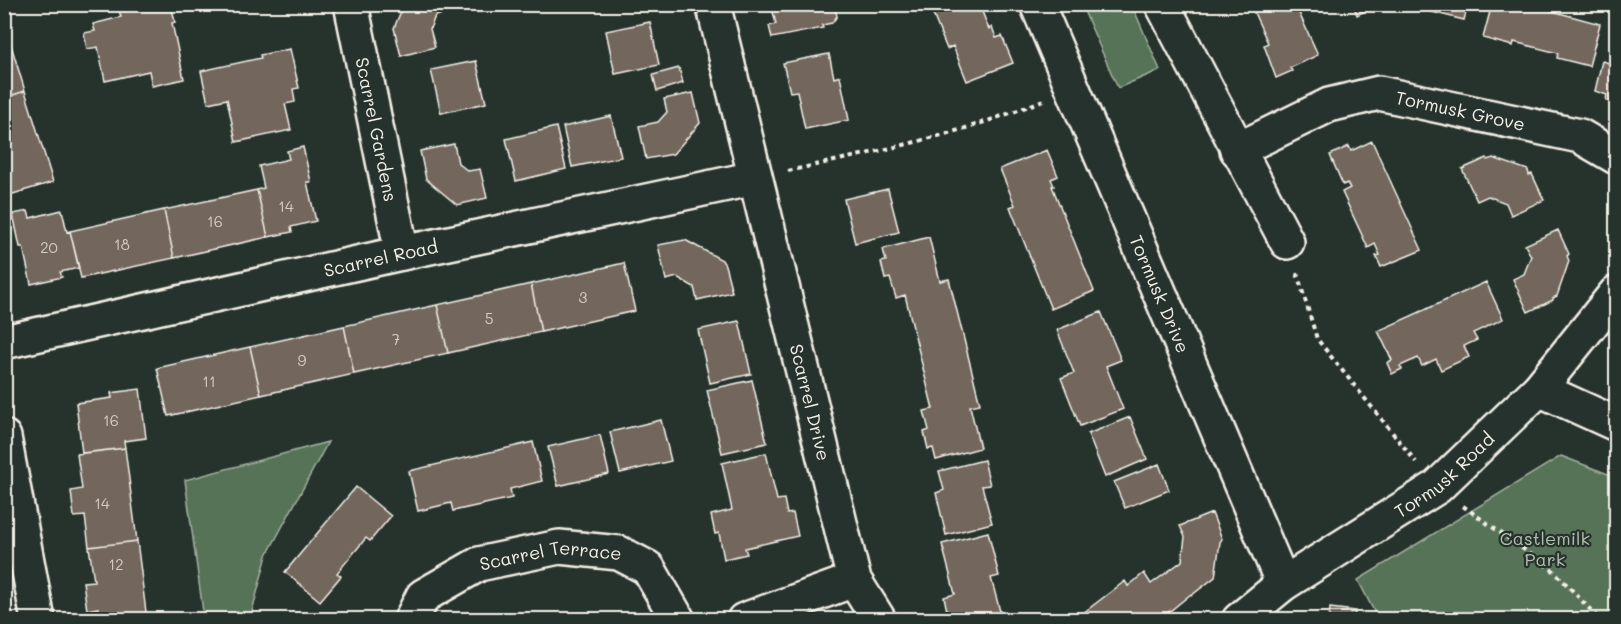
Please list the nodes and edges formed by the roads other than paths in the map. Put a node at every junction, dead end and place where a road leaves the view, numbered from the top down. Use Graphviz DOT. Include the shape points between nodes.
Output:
graph roads {
  1 [pos="351,4"];
  2 [pos="714,4"];
  3 [pos="1037,4"];
  4 [pos="1162,4"];
  5 [pos="1237,150"];
  6 [pos="1617,157"];
  7 [pos="755,178"];
  8 [pos="1287,242"];
  9 [pos="402,253"];
  10 [pos="1617,293"];
  11 [pos="4,342"];
  12 [pos="1539,389"];
  13 [pos="1617,424"];
  14 [pos="4,437"];
  15 [pos="854,580"];
  16 [pos="1283,584"];
  17 [pos="38,620"];
  18 [pos="411,620"];
  19 [pos="678,620"];
  20 [pos="744,620"];
  21 [pos="879,620"];
  22 [pos="1239,620"];
  1 -- 9 [label="street, Scarrel Gardens"];
  2 -- 7 [label="street"];
  3 -- 16 [label="street, Tormusk Drive"];
  4 -- 5 [label="street"];
  5 -- 6 [label="street, Tormusk Grove" via="1329,105 1379,93 1580,136"];
  5 -- 8 [label="street"];
  7 -- 9 [label="street, Scarrel Road"];
  7 -- 15 [label="street, Scarrel Drive"];
  9 -- 11 [label="street, Scarrel Road"];
  10 -- 12 [label="street, Tormusk Road"];
  12 -- 13 [label="street"];
  12 -- 16 [label="street, Tormusk Road" via="1437,488"];
  14 -- 17 [label="street"];
  15 -- 20 [label="street"];
  15 -- 21 [label="street, Scarrel Drive"];
  16 -- 22 [label="street, Tormusk Road"];
  18 -- 19 [label="street, Scarrel Terrace" via="423,596 479,564 559,548 620,553 648,568"];
}
